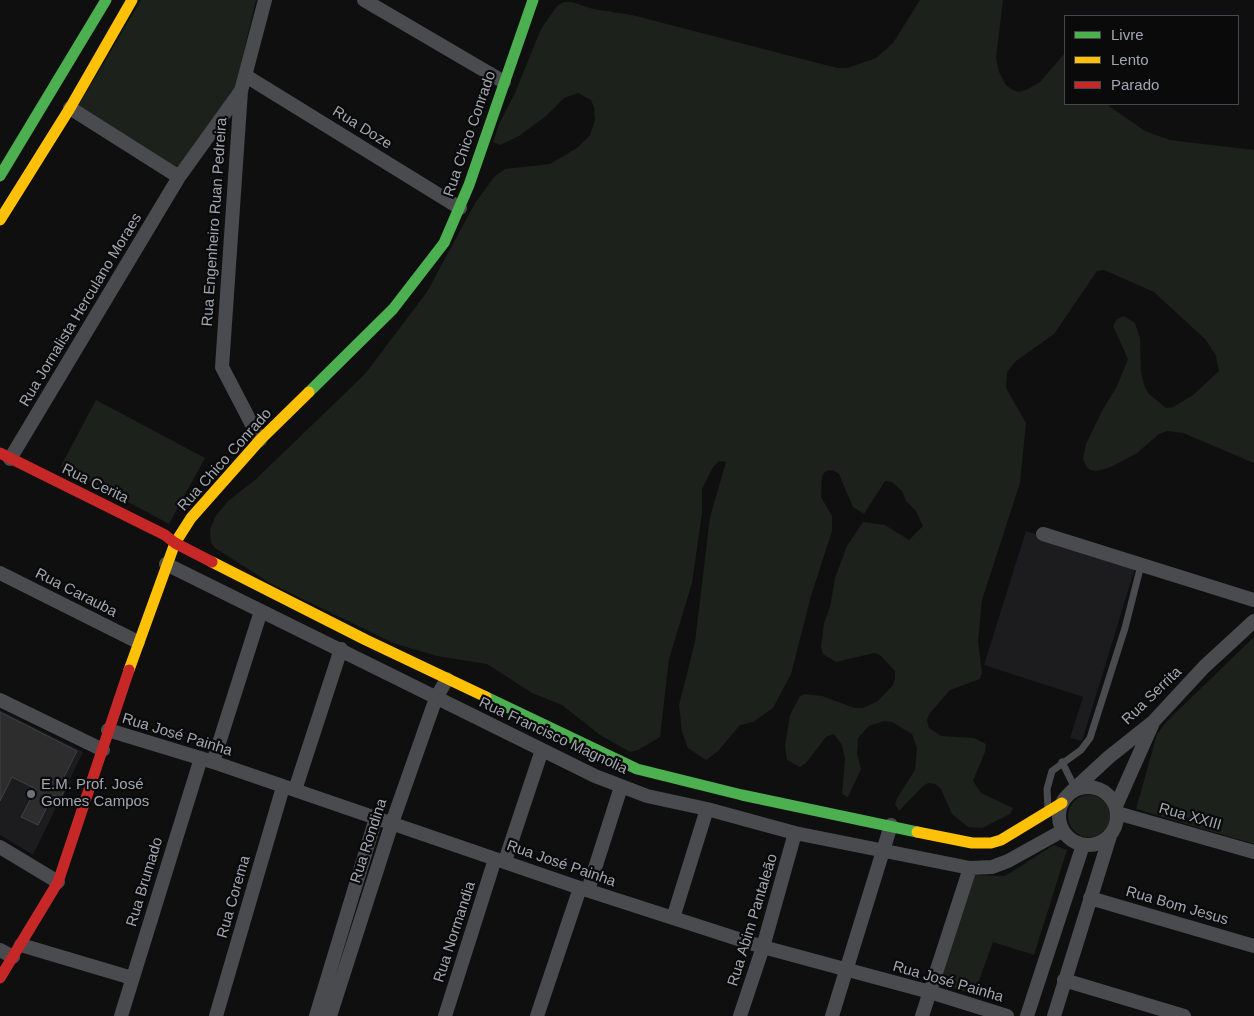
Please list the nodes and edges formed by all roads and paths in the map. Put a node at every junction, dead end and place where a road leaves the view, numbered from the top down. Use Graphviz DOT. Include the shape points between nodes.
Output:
graph roads {
  1 [pos="106,0"];
  2 [pos="132,0"];
  3 [pos="265,0"];
  4 [pos="364,0"];
  5 [pos="533,0"];
  6 [pos="246,76"];
  7 [pos="504,82"];
  8 [pos="240,91"];
  9 [pos="70,108"];
  10 [pos="0,176"];
  11 [pos="179,178"];
  12 [pos="460,208"];
  13 [pos="0,220"];
  14 [pos="260,440"];
  15 [pos="5,456"];
  16 [pos="1043,534"];
  17 [pos="174,543"];
  18 [pos="166,564"];
  19 [pos="1141,565"];
  20 [pos="0,573"];
  21 [pos="1254,600"];
  22 [pos="261,611"];
  23 [pos="1254,621"];
  24 [pos="138,642"];
  25 [pos="341,649"];
  26 [pos="446,679"];
  27 [pos="436,698"];
  28 [pos="0,700"];
  29 [pos="1153,722"];
  30 [pos="108,730"];
  31 [pos="103,750"];
  32 [pos="542,750"];
  33 [pos="207,760"];
  34 [pos="1062,762"];
  35 [pos="621,787"];
  36 [pos="289,789"];
  37 [pos="1069,795"];
  38 [pos="706,808"];
  39 [pos="1116,809"];
  40 [pos="1048,812"];
  41 [pos="376,818"];
  42 [pos="392,823"];
  43 [pos="891,825"];
  44 [pos="1062,831"];
  45 [pos="795,833"];
  46 [pos="1110,836"];
  47 [pos="1083,845"];
  48 [pos="0,847"];
  49 [pos="885,850"];
  50 [pos="1254,852"];
  51 [pos="500,860"];
  52 [pos="970,868"];
  53 [pos="58,882"];
  54 [pos="584,889"];
  55 [pos="1090,898"];
  56 [pos="673,918"];
  57 [pos="21,944"];
  58 [pos="1254,946"];
  59 [pos="763,947"];
  60 [pos="0,950"];
  61 [pos="13,958"];
  62 [pos="847,970"];
  63 [pos="0,978"];
  64 [pos="132,978"];
  65 [pos="1064,980"];
  66 [pos="930,992"];
  67 [pos="121,1016"];
  68 [pos="216,1016"];
  69 [pos="316,1016"];
  70 [pos="330,1016"];
  71 [pos="446,1016"];
  72 [pos="537,1016"];
  73 [pos="740,1016"];
  74 [pos="832,1016"];
  75 [pos="922,1016"];
  76 [pos="1007,1016"];
  77 [pos="1028,1016"];
  78 [pos="1054,1016"];
  79 [pos="1184,1016"];
  1 -- 10 [label="street"];
  2 -- 9 [label="street"];
  3 -- 6 [label="street, Rua Engenheiro Ruan Pedreira"];
  4 -- 7 [label="street"];
  5 -- 7 [label="street, Rua Chico Conrado"];
  6 -- 8 [label="street, Rua Engenheiro Ruan Pedreira"];
  6 -- 12 [label="street, Rua Doze"];
  7 -- 12 [label="street, Rua Chico Conrado"];
  8 -- 11 [label="street, Rua Jornalista Herculano Moraes"];
  8 -- 14 [label="street, Rua Engenheiro Ruan Pedreira" via="222,367"];
  9 -- 11 [label="street"];
  9 -- 13 [label="street"];
  11 -- 15 [label="street, Rua Jornalista Herculano Moraes"];
  12 -- 14 [label="street, Rua Chico Conrado" via="444,243 393,309"];
  14 -- 17 [label="street, Rua Chico Conrado" via="191,518"];
  15 -- 17 [label="street, Rua Cerita" via="165,535"];
  16 -- 19 [label="street"];
  17 -- 18 [label="street, Rua Chico Conrado"];
  17 -- 26 [label="street, Rua Francisco Magnolia"];
  18 -- 22 [label="street, Rua Francisco Magnolia"];
  18 -- 24 [label="street, Rua Chico Conrado"];
  19 -- 21 [label="street"];
  19 -- 34 [label="lane" via="1090,738 1081,750"];
  20 -- 24 [label="street, Rua Carauba"];
  22 -- 25 [label="street, Rua Francisco Magnolia"];
  22 -- 33 [label="street, Rua Brumado"];
  23 -- 29 [label="street, Rua Serrita"];
  24 -- 30 [label="street, Rua Chico Conrado"];
  25 -- 27 [label="street, Rua Francisco Magnolia"];
  25 -- 36 [label="street, Rua Corema"];
  26 -- 27 [label="street, Rua Rondina"];
  26 -- 43 [label="street, Rua Francisco Magnolia" via="636,769"];
  27 -- 32 [label="street, Rua Francisco Magnolia"];
  27 -- 42 [label="street, Rua Rondina"];
  28 -- 31 [label="street"];
  29 -- 37 [label="street, Rua Serrita" via="1108,757"];
  29 -- 39 [label="street"];
  30 -- 31 [label="street, Rua Chico Conrado"];
  30 -- 33 [label="street, Rua José Painha"];
  31 -- 53 [label="street, Rua Chico Conrado"];
  32 -- 35 [label="street, Rua Francisco Magnolia"];
  32 -- 51 [label="street, Rua Normandia"];
  33 -- 36 [label="street, Rua José Painha"];
  33 -- 64 [label="street, Rua Brumado"];
  34 -- 37 [label="lane"];
  34 -- 40 [label="lane" via="1052,771 1046,789"];
  35 -- 38 [label="street, Rua Francisco Magnolia" via="646,796"];
  35 -- 54 [label="street"];
  36 -- 41 [label="street, Rua José Painha"];
  36 -- 68 [label="street, Rua Corema"];
  37 -- 39 [label="street" via="1083,787 1096,788 1108,795"];
  37 -- 40 [label="street, Rua Francisco Magnolia"];
  37 -- 44 [label="street" via="1059,812"];
  38 -- 45 [label="street, Rua Francisco Magnolia"];
  38 -- 56 [label="street"];
  39 -- 46 [label="street" via="1117,821"];
  39 -- 50 [label="street, Rua XXIII"];
  40 -- 43 [label="street, Rua Francisco Magnolia" via="991,843 972,843"];
  41 -- 42 [label="street, Rua José Painha"];
  41 -- 69 [label="street, Rua Rondina"];
  42 -- 51 [label="street, Rua José Painha"];
  42 -- 70 [label="street, Rua Rondina"];
  43 -- 49 [label="street"];
  44 -- 47 [label="street" via="1074,843"];
  44 -- 52 [label="street, Rua Francisco Magnolia" via="1008,861 992,867"];
  45 -- 49 [label="street, Rua Francisco Magnolia"];
  45 -- 59 [label="street, Rua Abim Pantaleão"];
  46 -- 47 [label="street" via="1092,846"];
  46 -- 55 [label="street"];
  47 -- 77 [label="street"];
  48 -- 53 [label="street"];
  49 -- 52 [label="street, Rua Francisco Magnolia"];
  49 -- 62 [label="street"];
  51 -- 54 [label="street, Rua José Painha"];
  51 -- 71 [label="street, Rua Normandia"];
  52 -- 66 [label="street"];
  53 -- 57 [label="street, Rua Chico Conrado"];
  54 -- 56 [label="street, Rua José Painha"];
  54 -- 72 [label="street"];
  55 -- 58 [label="street, Rua Bom Jesus"];
  55 -- 65 [label="street"];
  56 -- 59 [label="street, Rua José Painha"];
  57 -- 61 [label="street, Rua Chico Conrado"];
  57 -- 64 [label="street"];
  59 -- 62 [label="street, Rua José Painha"];
  59 -- 73 [label="street, Rua Abim Pantaleão"];
  60 -- 61 [label="street"];
  61 -- 63 [label="street, Rua Chico Conrado"];
  62 -- 66 [label="street, Rua José Painha"];
  62 -- 74 [label="street"];
  64 -- 67 [label="street, Rua Brumado"];
  65 -- 78 [label="street"];
  65 -- 79 [label="street"];
  66 -- 75 [label="street"];
  66 -- 76 [label="street, Rua José Painha"];
}
